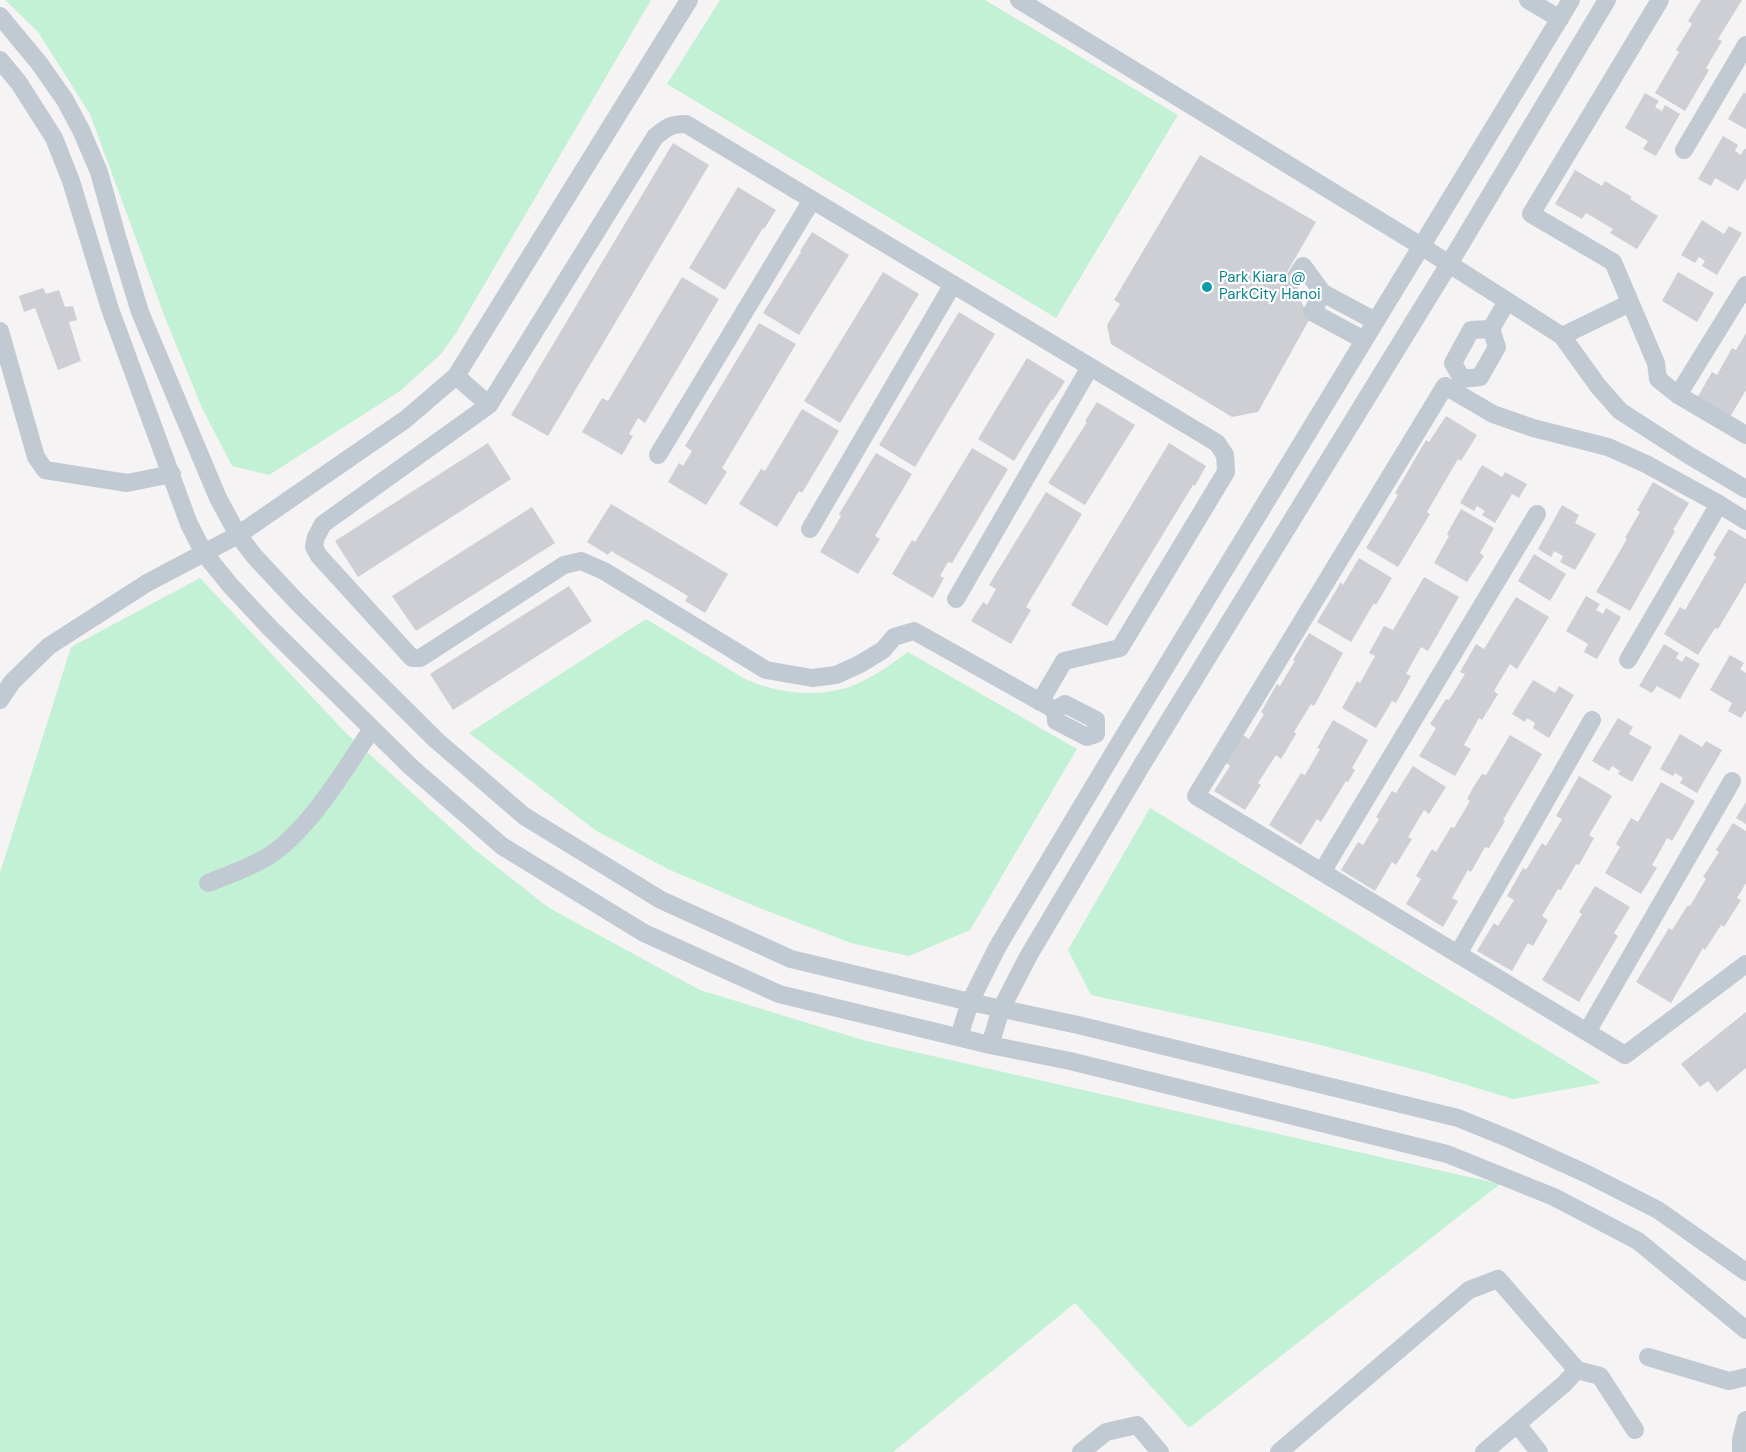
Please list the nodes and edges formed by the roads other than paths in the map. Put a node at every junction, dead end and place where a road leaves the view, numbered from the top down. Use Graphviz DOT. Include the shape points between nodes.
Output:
graph roads {
  1 [pos="689,0"];
  2 [pos="1019,0"];
  3 [pos="1528,0"];
  4 [pos="1571,0"];
  5 [pos="1607,0"];
  6 [pos="1660,0"];
  7 [pos="0,16"];
  8 [pos="1560,19"];
  9 [pos="1746,45"];
  10 [pos="0,60"];
  11 [pos="1684,150"];
  12 [pos="812,200"];
  13 [pos="1421,246"];
  14 [pos="1449,264"];
  15 [pos="1293,281"];
  16 [pos="953,284"];
  17 [pos="1746,285"];
  18 [pos="1323,293"];
  19 [pos="1507,301"];
  20 [pos="1630,303"];
  21 [pos="1375,321"];
  22 [pos="1491,329"];
  23 [pos="0,331"];
  24 [pos="1562,336"];
  25 [pos="1364,340"];
  26 [pos="1090,367"];
  27 [pos="456,376"];
  28 [pos="1459,386"];
  29 [pos="1678,395"];
  30 [pos="489,405"];
  31 [pos="1746,435"];
  32 [pos="658,455"];
  33 [pos="171,474"];
  34 [pos="1746,489"];
  35 [pos="1719,504"];
  36 [pos="1537,514"];
  37 [pos="1746,521"];
  38 [pos="810,530"];
  39 [pos="238,535"];
  40 [pos="204,553"];
  41 [pos="956,599"];
  42 [pos="1628,660"];
  43 [pos="0,700"];
  44 [pos="1048,706"];
  45 [pos="1592,720"];
  46 [pos="372,729"];
  47 [pos="1117,747"];
  48 [pos="1143,763"];
  49 [pos="1732,781"];
  50 [pos="1322,872"];
  51 [pos="208,883"];
  52 [pos="1458,954"];
  53 [pos="1746,964"];
  54 [pos="970,1002"];
  55 [pos="1001,1009"];
  56 [pos="1587,1032"];
  57 [pos="959,1037"];
  58 [pos="990,1045"];
  59 [pos="1746,1272"];
  60 [pos="1746,1330"];
  61 [pos="1648,1357"];
  62 [pos="1577,1370"];
  63 [pos="1746,1377"];
  64 [pos="1746,1420"];
  65 [pos="1517,1424"];
  66 [pos="1635,1430"];
  67 [pos="1081,1452"];
  68 [pos="1160,1452"];
  69 [pos="1279,1452"];
  70 [pos="1484,1452"];
  71 [pos="1539,1452"];
  72 [pos="1742,1452"];
  1 -- 27 [label="street"];
  2 -- 13 [label="street"];
  3 -- 8 [label="street"];
  4 -- 8 [label="street"];
  5 -- 14 [label="street"];
  6 -- 20 [label="street" via="1531,214 1613,262"];
  7 -- 39 [label="street" via="39,63 81,130 99,172 140,312 218,498"];
  8 -- 13 [label="street"];
  9 -- 11 [label="street"];
  10 -- 33 [label="street" via="54,138 110,309"];
  12 -- 16 [label="street"];
  12 -- 30 [label="street" via="686,124 666,128 655,137"];
  12 -- 32 [label="street"];
  13 -- 14 [label="street"];
  13 -- 21 [label="street"];
  14 -- 19 [label="street"];
  14 -- 48 [label="street"];
  15 -- 18 [label="street" via="1303,266"];
  16 -- 26 [label="street"];
  16 -- 38 [label="street"];
  17 -- 29 [label="street"];
  18 -- 21 [label="street"];
  18 -- 25 [label="street" via="1312,312"];
  19 -- 22 [label="street"];
  19 -- 24 [label="street"];
  20 -- 24 [label="street"];
  20 -- 29 [label="street" via="1656,363 1658,379"];
  21 -- 25 [label="street"];
  22 -- 28 [label="street" via="1497,347 1480,377"];
  22 -- 28 [label="street" via="1472,330 1467,338 1453,363"];
  23 -- 33 [label="street" via="36,457 45,470 127,483"];
  24 -- 34 [label="street" via="1620,411"];
  25 -- 47 [label="street"];
  26 -- 41 [label="street"];
  26 -- 44 [label="street" via="1217,442 1225,454 1226,472 1120,648 1064,661"];
  27 -- 30 [label="street"];
  27 -- 39 [label="street" via="406,419"];
  28 -- 35 [label="street" via="1493,414 1608,447"];
  28 -- 50 [label="street" via="1445,386 1196,796"];
  29 -- 31 [label="street"];
  30 -- 44 [label="street" via="323,524 316,537 314,547 319,556 412,658 425,655 564,565 581,561 604,571 766,670 812,678 836,675 868,660 894,637 914,632"];
  33 -- 40 [label="street"];
  35 -- 37 [label="street"];
  35 -- 42 [label="street"];
  36 -- 50 [label="street"];
  39 -- 40 [label="street"];
  39 -- 54 [label="street" via="298,603 428,732 524,816 661,900 791,959"];
  40 -- 43 [label="street" via="147,583 49,646 12,682"];
  40 -- 46 [label="street" via="270,628"];
  44 -- 47 [label="street" via="1065,704 1096,720 1096,734"];
  45 -- 52 [label="street"];
  46 -- 51 [label="street" via="320,805 295,834 268,856"];
  46 -- 57 [label="street" via="502,846 644,933 779,994"];
  47 -- 48 [label="street"];
  47 -- 54 [label="street" via="998,946"];
  48 -- 55 [label="street"];
  49 -- 56 [label="street"];
  50 -- 52 [label="street"];
  52 -- 56 [label="street"];
  53 -- 56 [label="street" via="1625,1055"];
  54 -- 55 [label="street"];
  54 -- 57 [label="street"];
  55 -- 58 [label="street"];
  55 -- 59 [label="street" via="1458,1118 1587,1174 1658,1210"];
  57 -- 58 [label="street"];
  58 -- 60 [label="street" via="1447,1154 1554,1197 1638,1241"];
  61 -- 63 [label="street" via="1729,1381"];
  62 -- 65 [label="street"];
  62 -- 66 [label="street" via="1600,1376"];
  62 -- 69 [label="street" via="1498,1279 1469,1290"];
  64 -- 72 [label="street"];
  65 -- 70 [label="street"];
  65 -- 71 [label="street"];
  67 -- 68 [label="street" via="1106,1432 1137,1425"];
}
